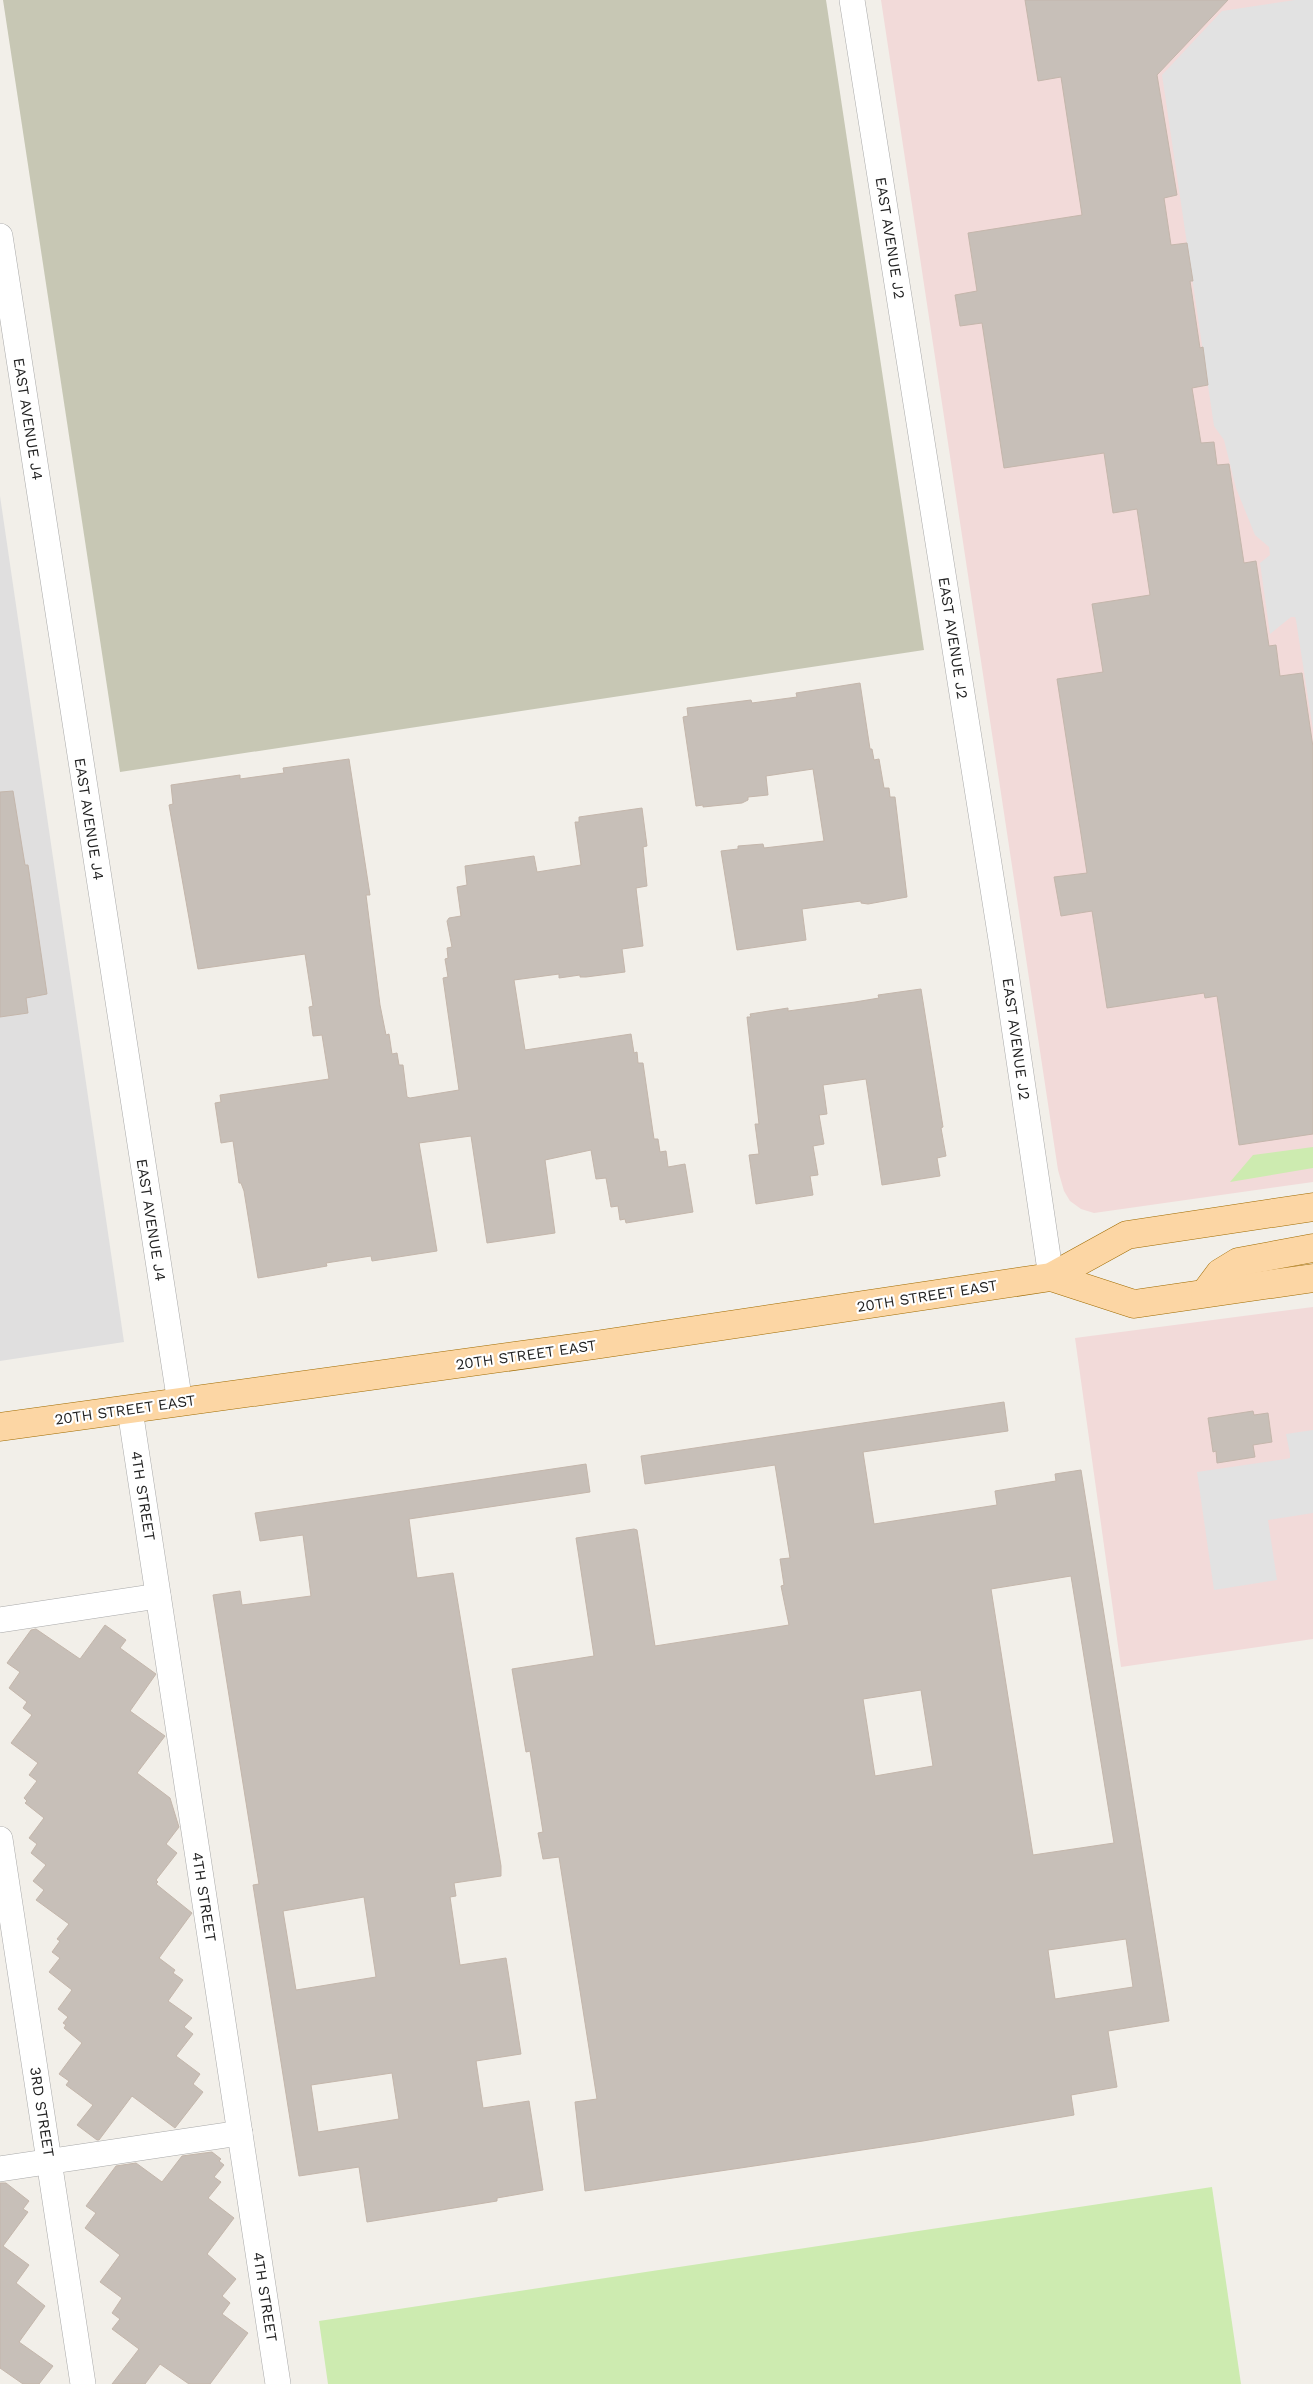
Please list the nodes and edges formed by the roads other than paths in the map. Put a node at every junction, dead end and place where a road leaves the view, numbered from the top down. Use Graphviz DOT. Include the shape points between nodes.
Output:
graph roads {
  1 [pos="852,0"];
  2 [pos="0,236"];
  3 [pos="1313,1207"];
  4 [pos="1313,1248"];
  5 [pos="1051,1277"];
  6 [pos="1313,1278"];
  7 [pos="1205,1293"];
  8 [pos="180,1403"];
  9 [pos="130,1410"];
  10 [pos="0,1427"];
  11 [pos="158,1596"];
  12 [pos="0,1620"];
  13 [pos="0,1839"];
  14 [pos="240,2133"];
  15 [pos="49,2162"];
  16 [pos="0,2169"];
  17 [pos="83,2384"];
  18 [pos="278,2384"];
  1 -- 5 [label="street, EAST AVENUE J2" via="1000,933"];
  2 -- 8 [label="street, EAST AVENUE J4"];
  3 -- 5 [label="main road, 20TH STREET EAST" via="1127,1235"];
  4 -- 7 [label="main road" via="1238,1262 1220,1274"];
  5 -- 7 [label="main road, 20TH STREET EAST" via="1134,1304"];
  5 -- 8 [label="main road, 20TH STREET EAST" via="595,1346"];
  6 -- 7 [label="main road, 20TH STREET EAST"];
  8 -- 9 [label="main road, 20TH STREET EAST"];
  9 -- 10 [label="main road, 20TH STREET EAST"];
  9 -- 11 [label="street, 4TH STREET"];
  11 -- 12 [label="street"];
  11 -- 14 [label="street, 4TH STREET"];
  13 -- 15 [label="street, 3RD STREET"];
  14 -- 15 [label="street"];
  14 -- 18 [label="street, 4TH STREET"];
  15 -- 16 [label="street"];
  15 -- 17 [label="street, 3RD STREET"];
}
